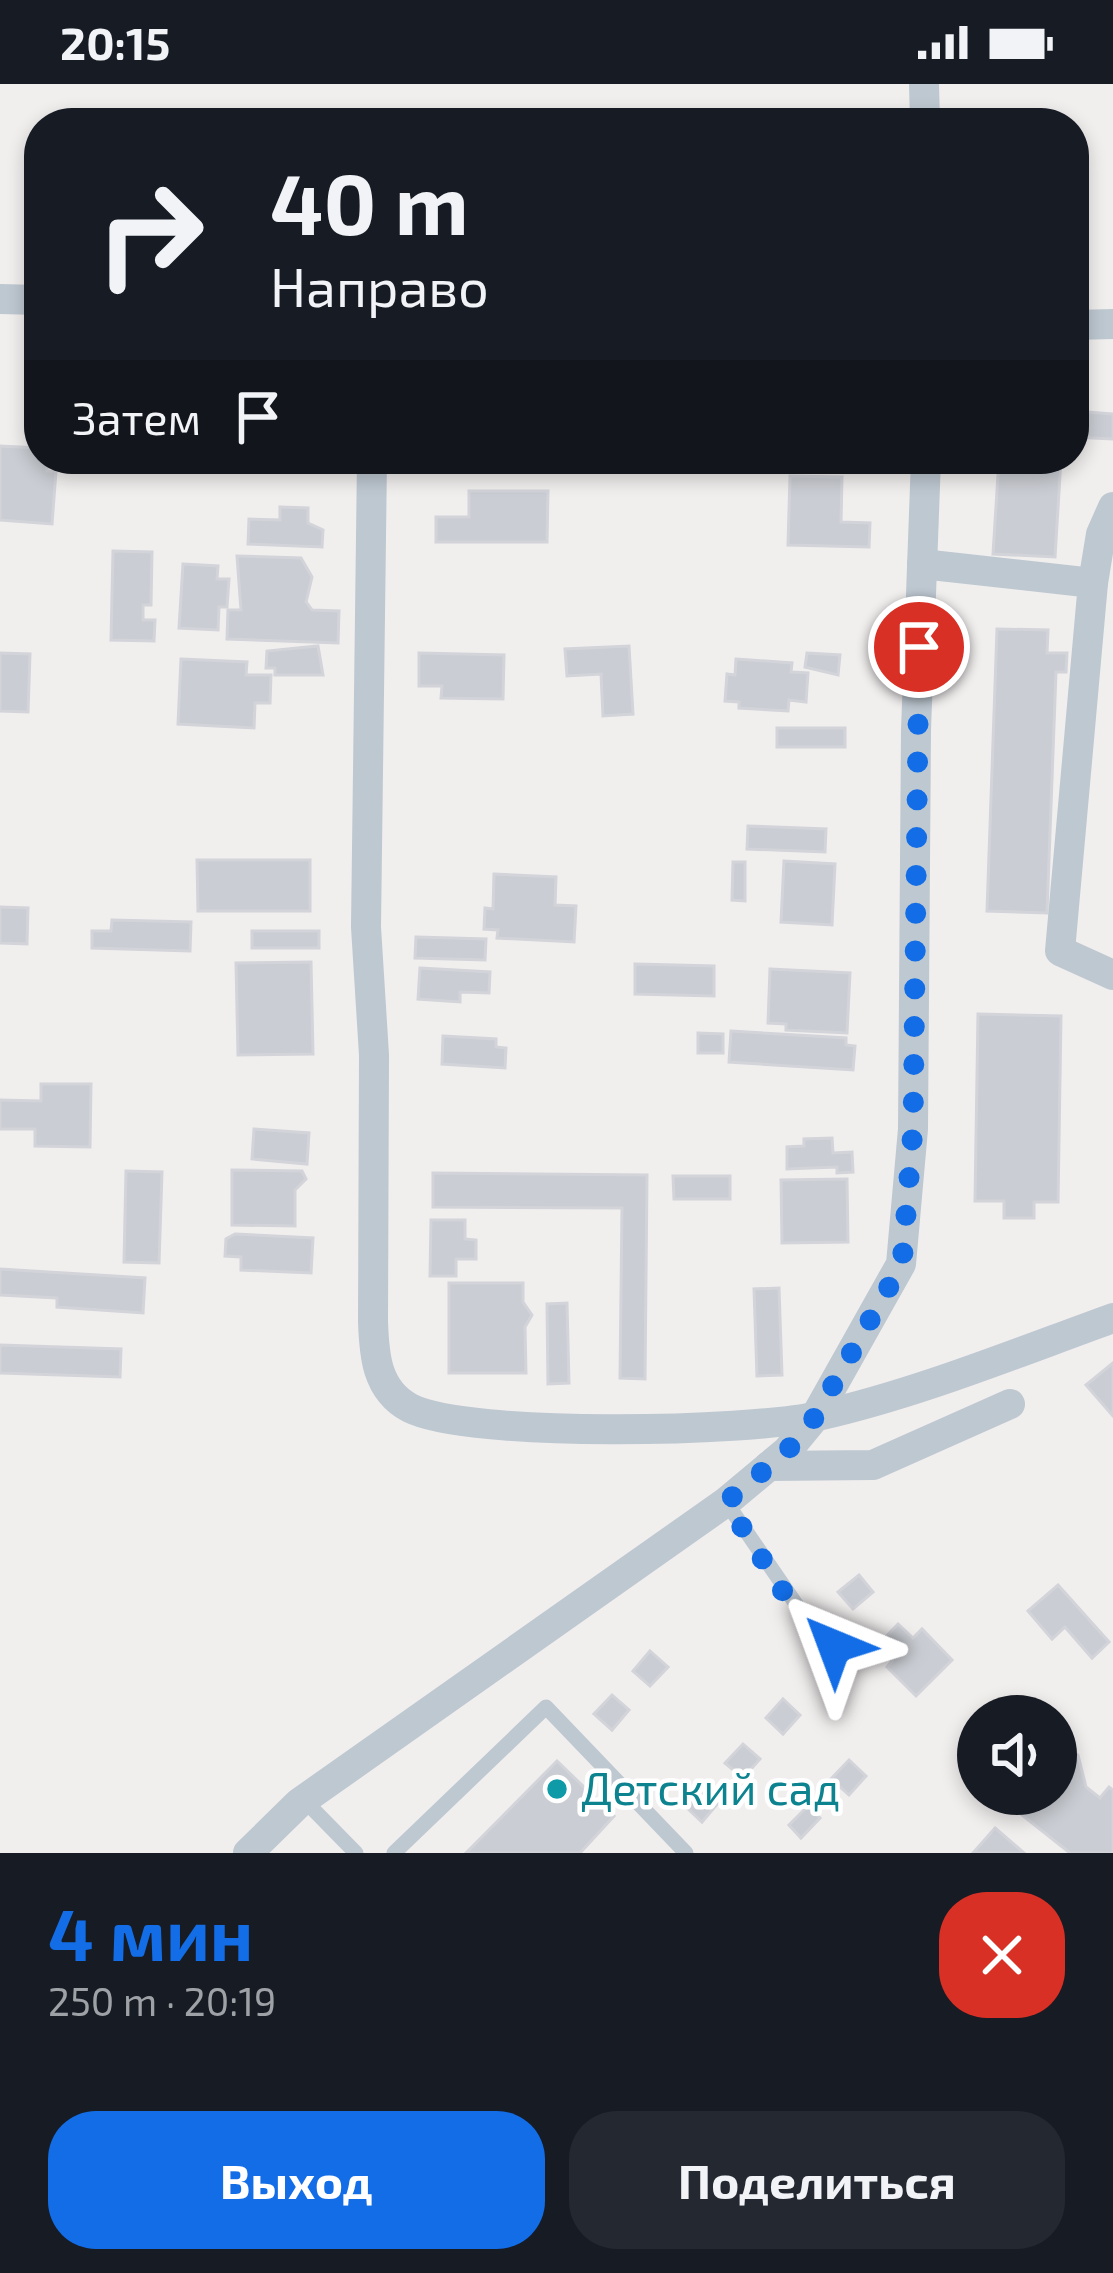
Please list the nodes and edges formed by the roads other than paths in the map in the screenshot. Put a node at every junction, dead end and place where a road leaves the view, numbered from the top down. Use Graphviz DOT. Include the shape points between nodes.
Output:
graph roads {
  1 [pos="372,474"];
  2 [pos="925,474"];
  3 [pos="1113,507"];
  4 [pos="922,564"];
  5 [pos="1093,583"];
  6 [pos="1113,975"];
  7 [pos="1113,1318"];
  8 [pos="1010,1404"];
  9 [pos="815,1417"];
  10 [pos="769,1466"];
  11 [pos="726,1502"];
  12 [pos="854,1664"];
  13 [pos="304,1800"];
  14 [pos="248,1853"];
  15 [pos="356,1853"];
  16 [pos="394,1853"];
  17 [pos="686,1853"];
  1 -- 9 [label="street" via="366,927 374,1362 407,1407 451,1422 652,1429"];
  2 -- 4 [label="street"];
  3 -- 5 [label="street"];
  4 -- 5 [label="street"];
  4 -- 9 [label="street" via="913,1129 902,1264"];
  5 -- 6 [label="street" via="1060,951"];
  7 -- 9 [label="street"];
  8 -- 10 [label="street" via="873,1465"];
  9 -- 10 [label="street"];
  10 -- 11 [label="street"];
  11 -- 12 [label="lane" via="813,1629"];
  11 -- 13 [label="street"];
  13 -- 14 [label="street"];
  13 -- 15 [label="lane"];
  16 -- 17 [label="lane" via="546,1707"];
}
